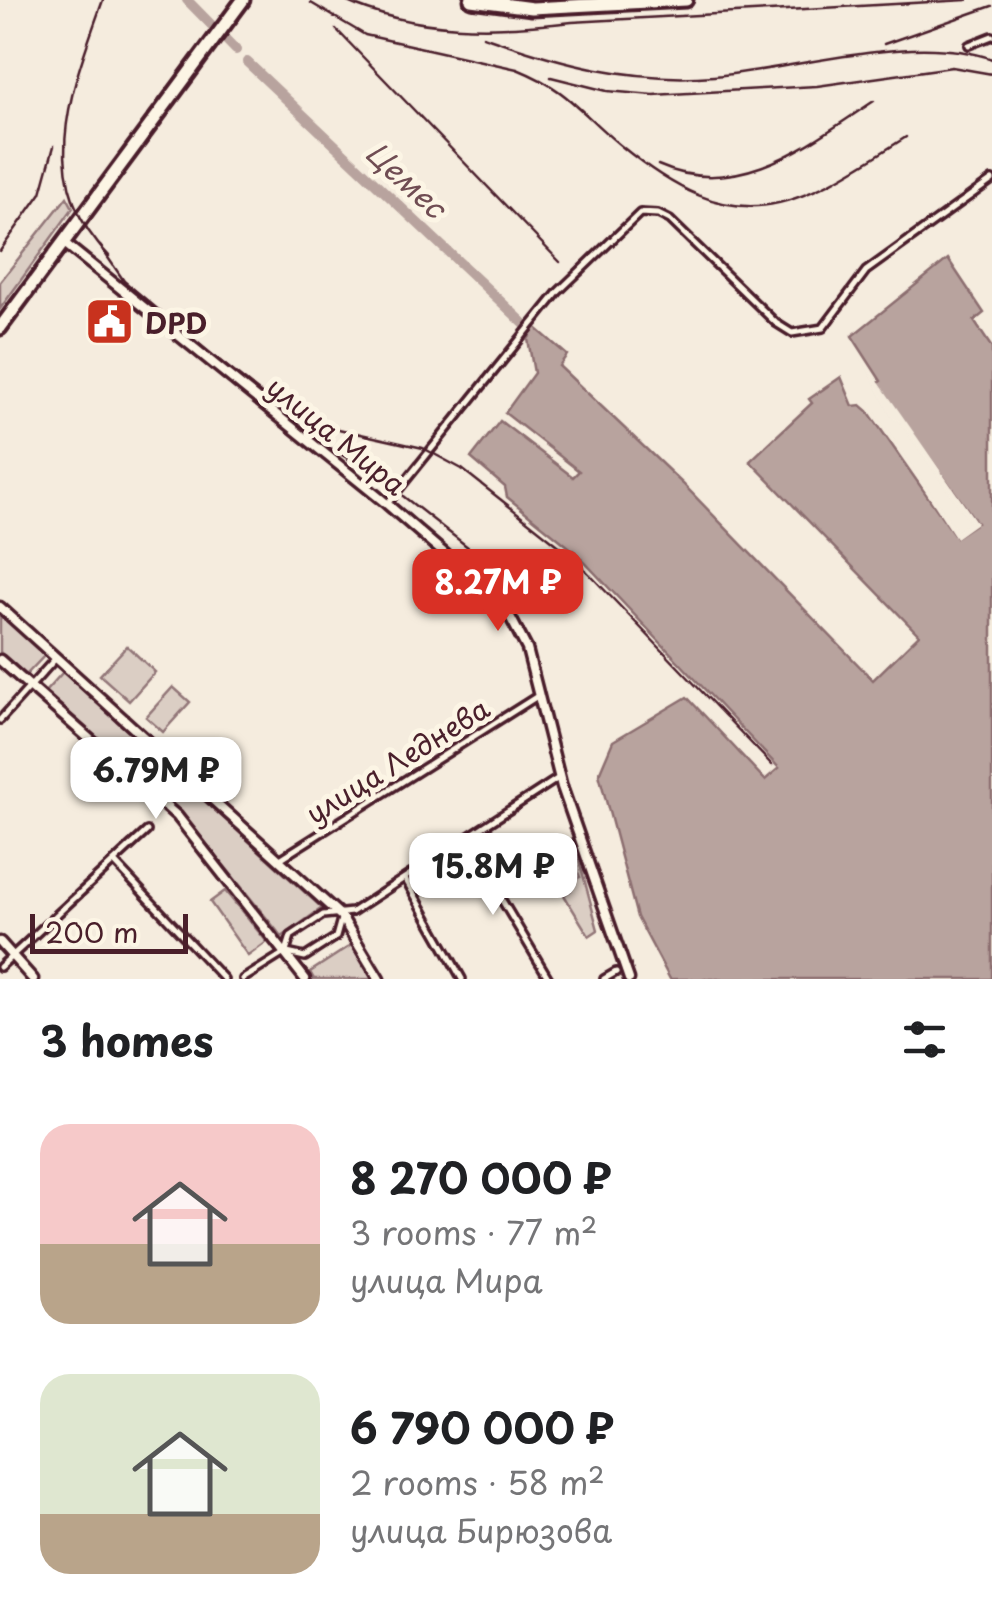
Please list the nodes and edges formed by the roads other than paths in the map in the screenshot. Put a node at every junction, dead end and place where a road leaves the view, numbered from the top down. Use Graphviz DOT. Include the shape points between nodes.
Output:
graph roads {
  1 [pos="471,0"];
  2 [pos="686,0"];
  3 [pos="240,6"];
  4 [pos="992,36"];
  5 [pos="970,45"];
  6 [pos="992,180"];
  7 [pos="64,242"];
  8 [pos="0,328"];
  9 [pos="387,504"];
  10 [pos="0,608"];
  11 [pos="56,659"];
  12 [pos="0,660"];
  13 [pos="30,688"];
  14 [pos="539,694"];
  15 [pos="0,720"];
  16 [pos="562,775"];
  17 [pos="147,832"];
  18 [pos="466,840"];
  19 [pos="277,861"];
  20 [pos="114,862"];
  21 [pos="406,880"];
  22 [pos="342,916"];
  23 [pos="0,942"];
  24 [pos="286,952"];
  25 [pos="12,956"];
  26 [pos="0,967"];
  27 [pos="616,972"];
  28 [pos="33,979"];
  29 [pos="224,979"];
  30 [pos="243,979"];
  31 [pos="305,979"];
  32 [pos="380,979"];
  33 [pos="462,979"];
  34 [pos="549,979"];
  35 [pos="604,979"];
  36 [pos="629,979"];
  1 -- 2 [label="highway" via="532,8"];
  3 -- 7 [label="highway"];
  4 -- 5 [label="street"];
  6 -- 9 [label="street" via="866,271 823,328 808,333 776,323 670,220 648,211 622,226 536,320"];
  7 -- 8 [label="highway"];
  7 -- 9 [label="street, улица Мира"];
  9 -- 14 [label="street, улица Мира" via="504,605 527,649"];
  10 -- 11 [label="street"];
  11 -- 13 [label="street"];
  11 -- 19 [label="street"];
  12 -- 13 [label="street"];
  13 -- 15 [label="street"];
  13 -- 24 [label="street" via="177,816"];
  14 -- 16 [label="street, улица Мира"];
  14 -- 19 [label="street, улица Леднева"];
  16 -- 18 [label="street"];
  16 -- 36 [label="street, улица Мира"];
  17 -- 20 [label="street"];
  18 -- 21 [label="street"];
  18 -- 34 [label="street"];
  19 -- 22 [label="street"];
  20 -- 25 [label="street"];
  20 -- 29 [label="street"];
  21 -- 22 [label="street"];
  21 -- 33 [label="street"];
  22 -- 24 [label="street" via="322,915 306,925 291,936"];
  22 -- 24 [label="street" via="336,937 305,958"];
  22 -- 32 [label="street"];
  23 -- 25 [label="street"];
  24 -- 30 [label="street"];
  24 -- 31 [label="street"];
  25 -- 26 [label="street"];
  25 -- 28 [label="street"];
  27 -- 35 [label="street"];
}
